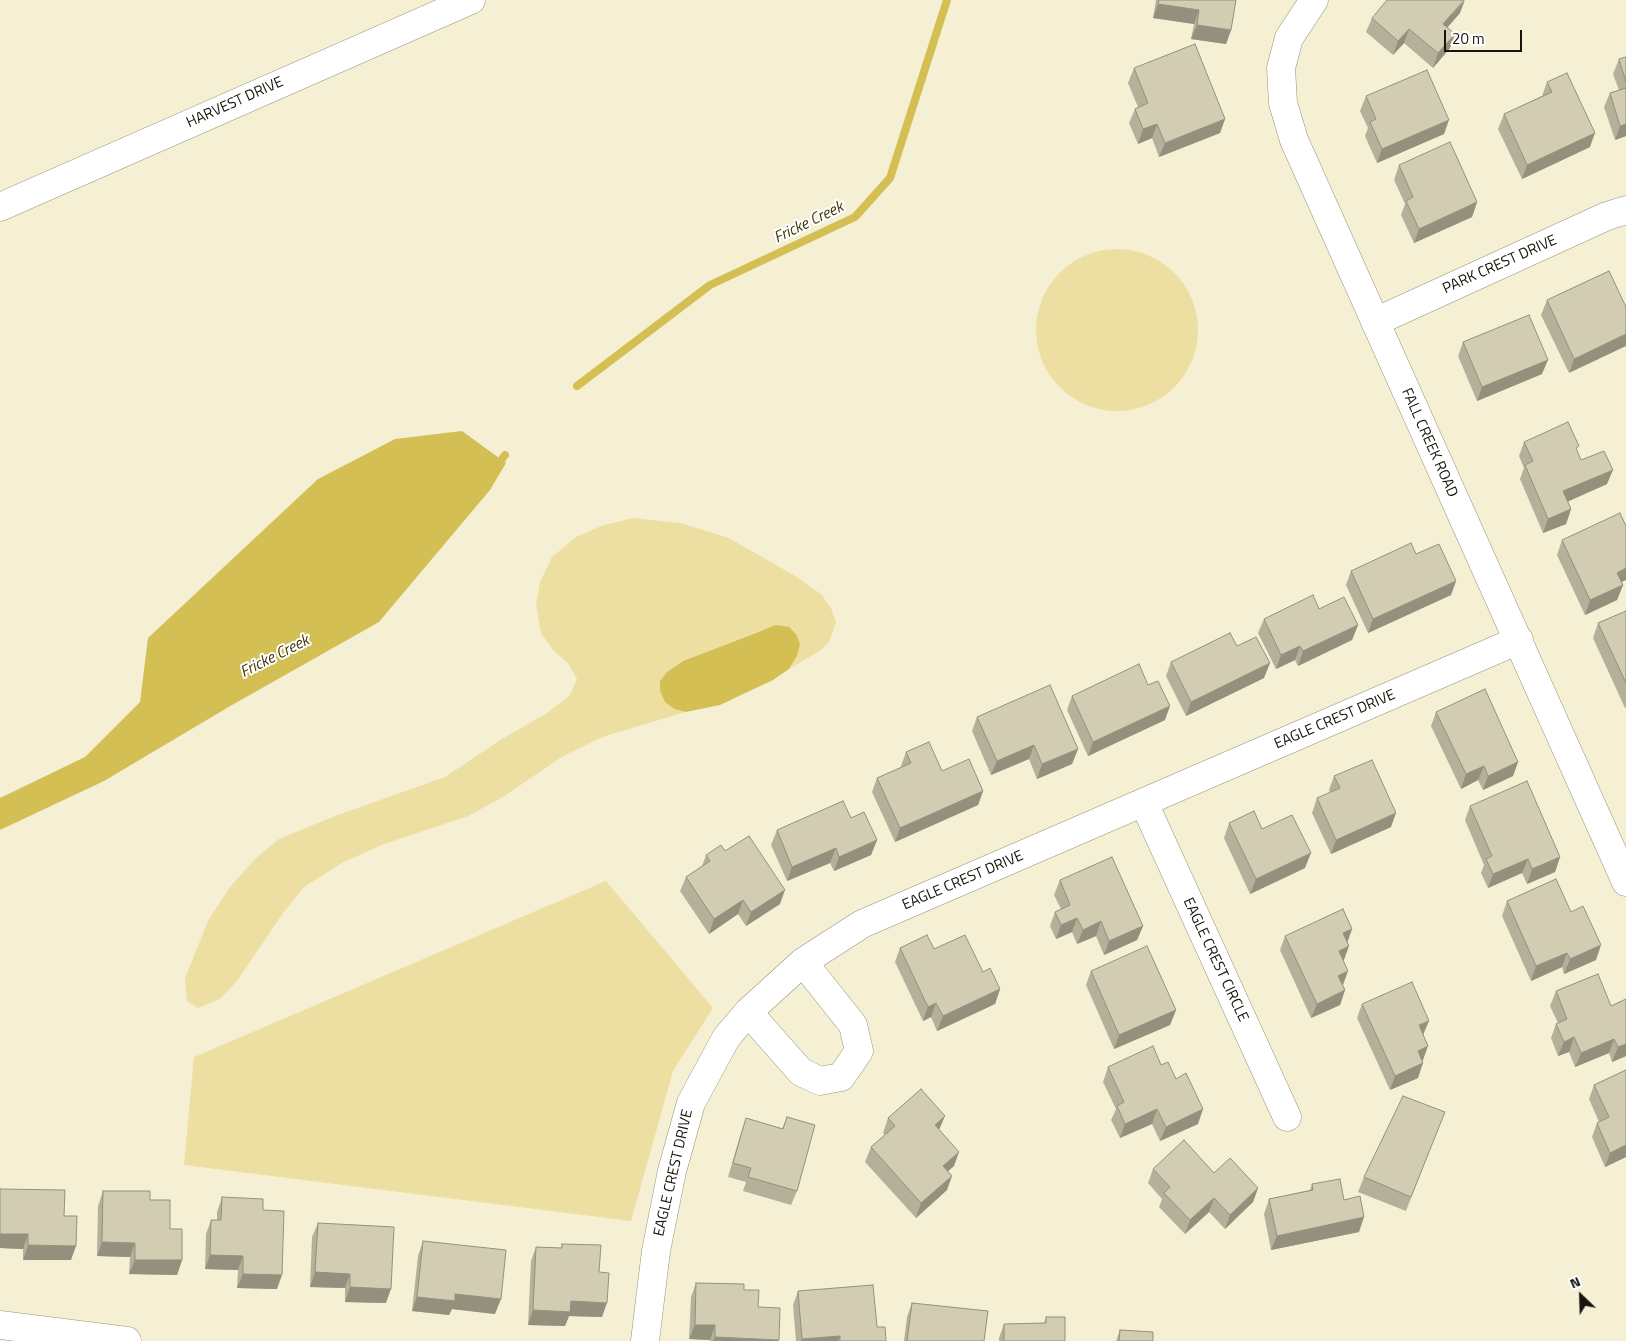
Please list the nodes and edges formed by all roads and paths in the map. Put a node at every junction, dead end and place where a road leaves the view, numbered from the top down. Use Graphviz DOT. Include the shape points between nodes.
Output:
graph roads {
  1 [pos="471,0"];
  2 [pos="1314,0"];
  3 [pos="0,207"];
  4 [pos="1626,210"];
  5 [pos="1375,322"];
  6 [pos="1519,640"];
  7 [pos="1144,803"];
  8 [pos="1626,882"];
  9 [pos="802,962"];
  10 [pos="748,1012"];
  11 [pos="1287,1117"];
  12 [pos="0,1325"];
  13 [pos="127,1341"];
  14 [pos="645,1341"];
  1 -- 3 [label="street, HARVEST DRIVE"];
  2 -- 5 [label="street, FALL CREEK ROAD" via="1289,38 1281,68 1283,103 1294,140"];
  4 -- 5 [label="street, PARK CREST DRIVE"];
  5 -- 6 [label="street, FALL CREEK ROAD"];
  6 -- 7 [label="street, EAGLE CREST DRIVE"];
  6 -- 8 [label="street, FALL CREEK ROAD"];
  7 -- 9 [label="street, EAGLE CREST DRIVE" via="862,924"];
  7 -- 11 [label="street, EAGLE CREST CIRCLE"];
  9 -- 10 [label="street, EAGLE CREST DRIVE"];
  9 -- 10 [label="street" via="853,1026 859,1051 841,1077 820,1081 801,1072"];
  10 -- 14 [label="street, EAGLE CREST DRIVE" via="726,1038 691,1103 672,1170 656,1250"];
  12 -- 13 [label="street"];
}
